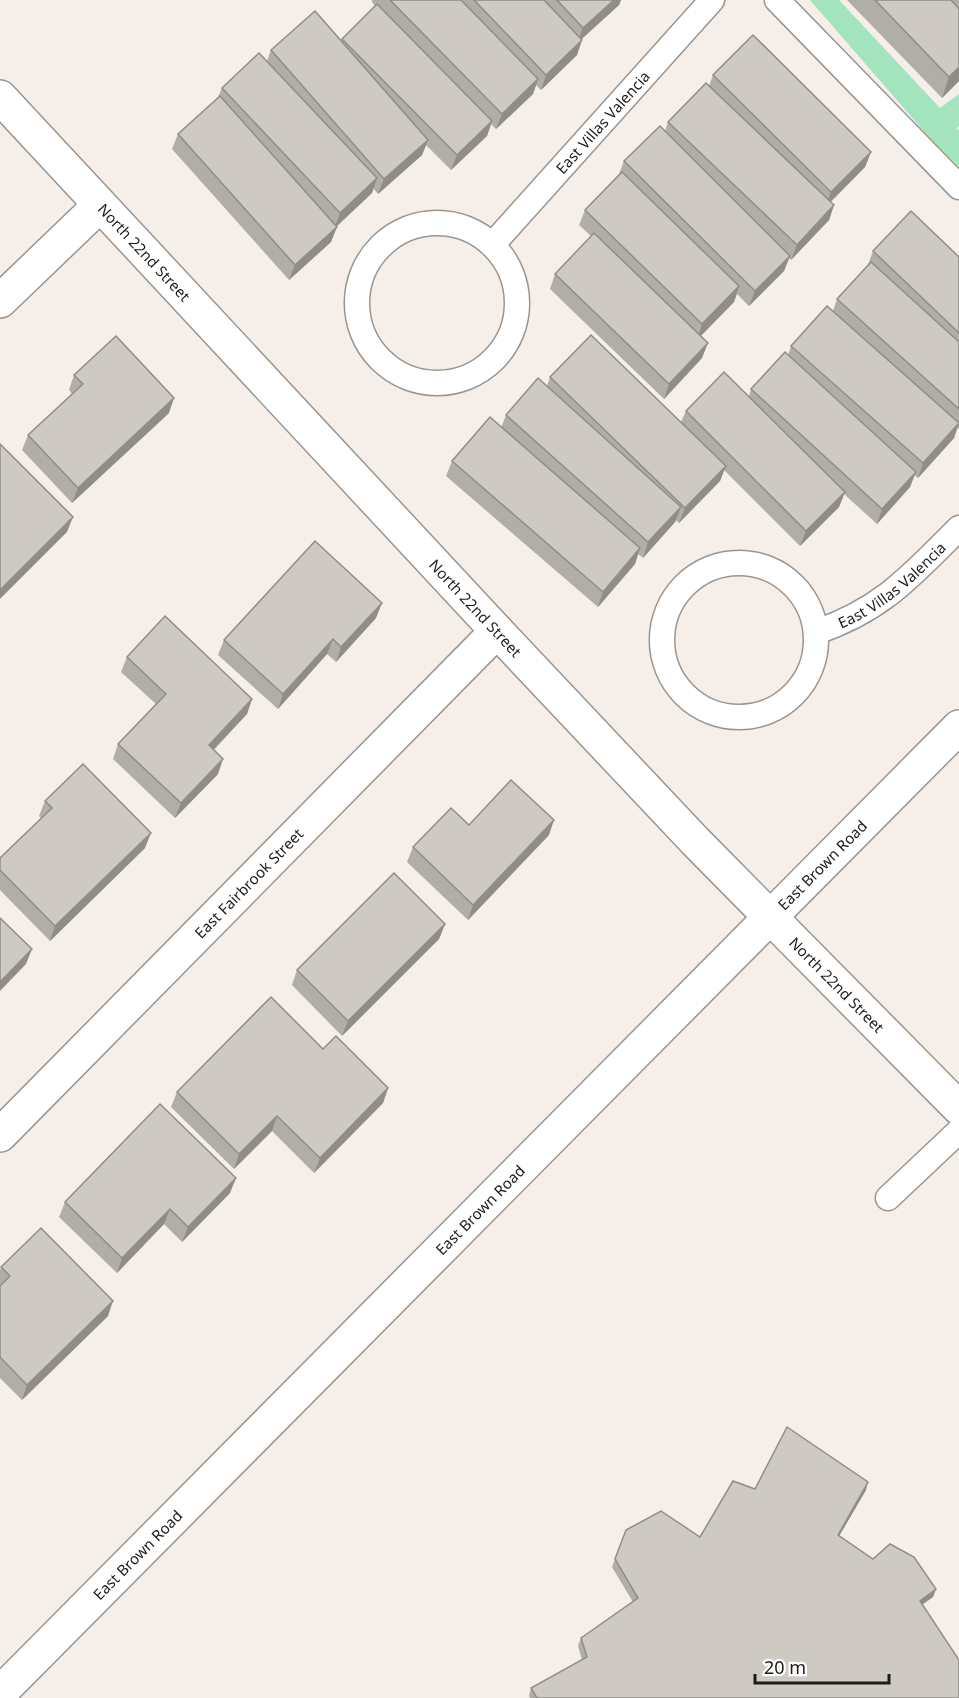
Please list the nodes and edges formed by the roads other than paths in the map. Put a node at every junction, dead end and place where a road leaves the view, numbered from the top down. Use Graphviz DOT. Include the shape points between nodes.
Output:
graph roads {
  1 [pos="712,0"];
  2 [pos="777,0"];
  3 [pos="0,97"];
  4 [pos="959,187"];
  5 [pos="99,205"];
  6 [pos="493,244"];
  7 [pos="0,301"];
  8 [pos="959,528"];
  9 [pos="497,631"];
  10 [pos="816,632"];
  11 [pos="959,727"];
  12 [pos="771,916"];
  13 [pos="959,1108"];
  14 [pos="959,1131"];
  15 [pos="0,1135"];
  16 [pos="888,1198"];
  17 [pos="0,1693"];
  1 -- 6 [label="lane, East Villas Valencia"];
  2 -- 4 [label="lane"];
  3 -- 5 [label="street, North 22nd Street"];
  5 -- 7 [label="street"];
  5 -- 9 [label="street, North 22nd Street"];
  6 -- 6 [label="lane" via="471,229 444,222 417,224 393,234 374,252 361,274 356,300 359,327 371,350 389,369 413,381 439,384 465,379 488,365 506,344 516,319 517,291 509,266"];
  8 -- 10 [label="lane, East Villas Valencia" via="882,600 860,615"];
  9 -- 12 [label="street, North 22nd Street"];
  9 -- 15 [label="street, East Fairbrook Street"];
  10 -- 10 [label="lane, East Villas Valencia" via="812,613 789,580 752,564 732,564 712,568 680,592 663,627 663,648 667,668 691,700 707,710 747,717 776,708 799,689 815,653"];
  11 -- 12 [label="street, East Brown Road"];
  12 -- 13 [label="street, North 22nd Street"];
  12 -- 17 [label="street, East Brown Road"];
  14 -- 16 [label="lane"];
}
